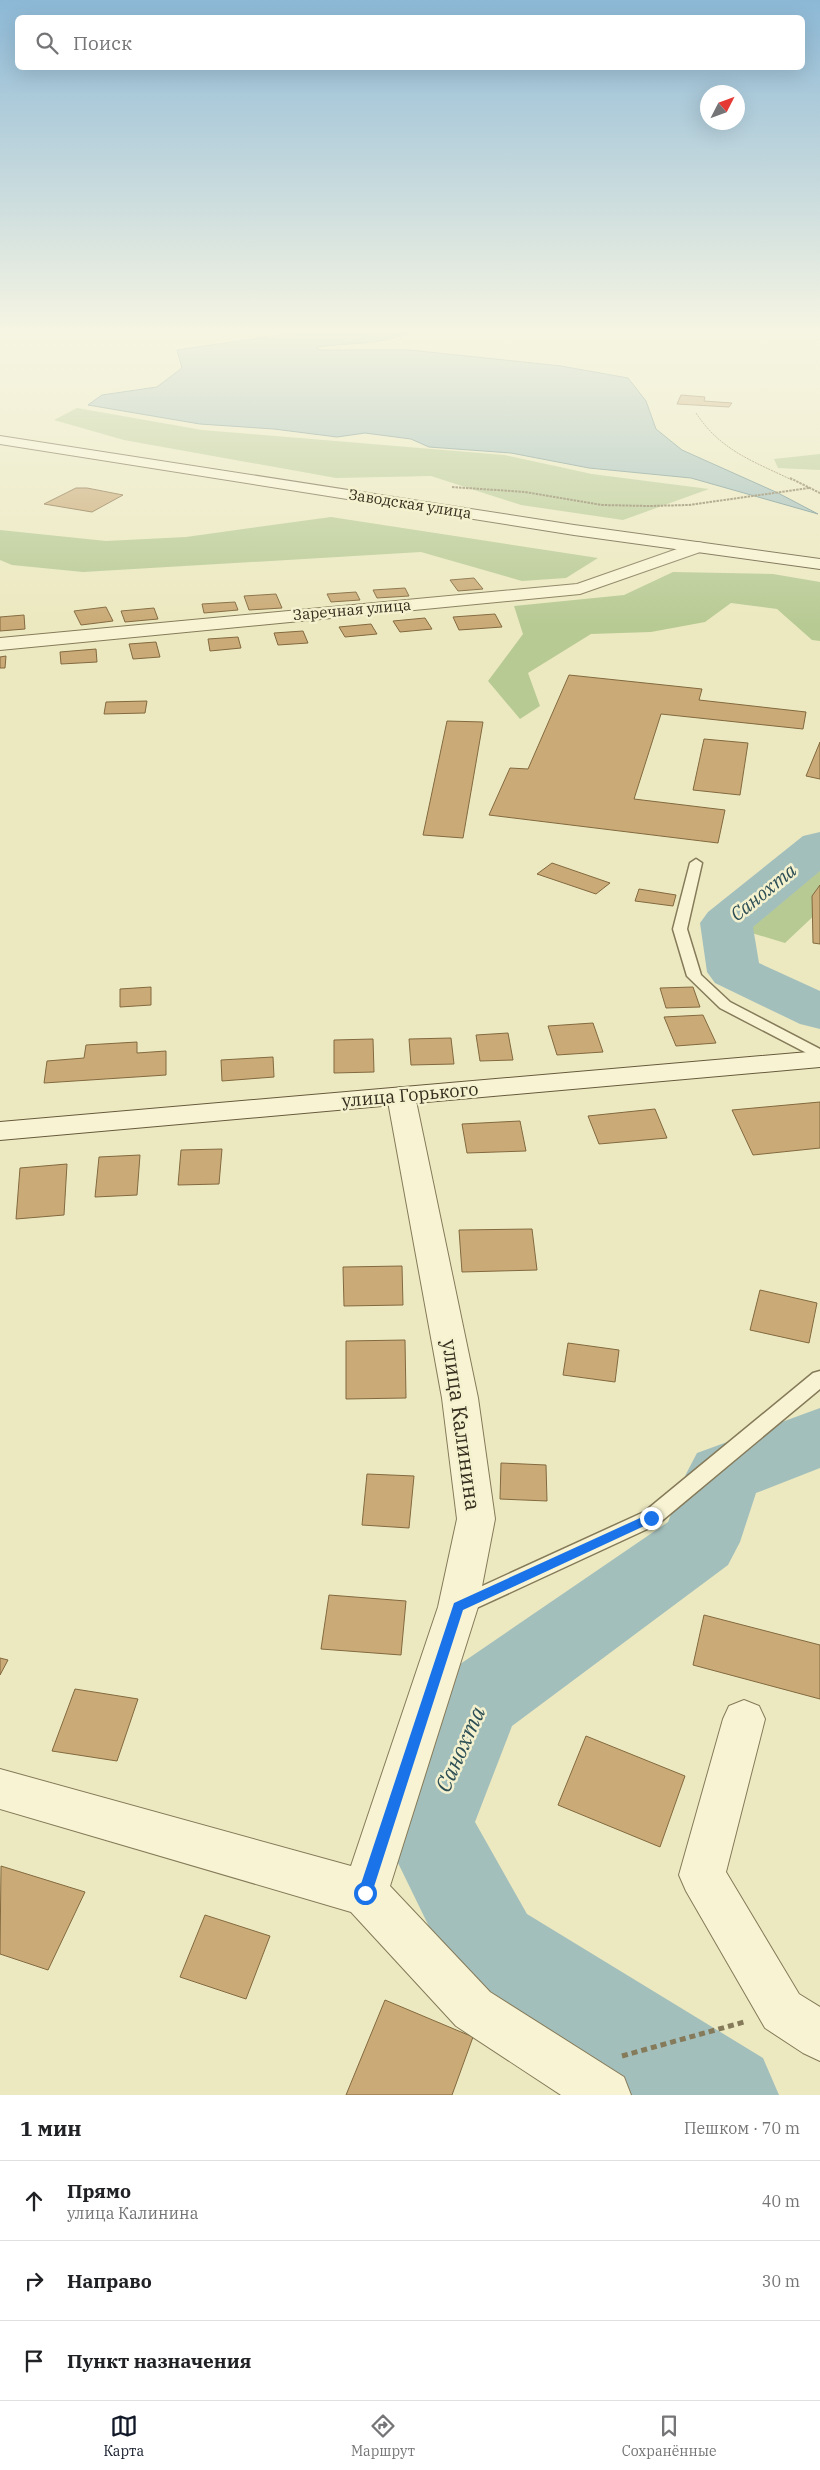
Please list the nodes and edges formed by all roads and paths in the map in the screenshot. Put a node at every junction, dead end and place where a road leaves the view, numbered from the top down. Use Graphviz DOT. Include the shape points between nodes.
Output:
graph roads {
  1 [pos="707,429"];
  2 [pos="0,440"];
  3 [pos="446,487"];
  4 [pos="809,488"];
  5 [pos="820,493"];
  6 [pos="697,547"];
  7 [pos="820,564"];
  8 [pos="0,644"];
  9 [pos="696,863"];
  10 [pos="820,1055"];
  11 [pos="820,1060"];
  12 [pos="401,1096"];
  13 [pos="0,1131"];
  14 [pos="820,1378"];
  15 [pos="458,1607"];
  16 [pos="744,1719"];
  17 [pos="0,1789"];
  18 [pos="365,1893"];
  19 [pos="782,2011"];
  20 [pos="820,2036"];
  21 [pos="569,2071"];
  22 [pos="606,2095"];
  1 -- 4 [label="path" via="728,449"];
  2 -- 6 [label="street, Заводская улица"];
  3 -- 4 [label="path" via="525,492 602,505 689,505"];
  4 -- 5 [label="path"];
  6 -- 7 [label="street, Заводская улица"];
  6 -- 8 [label="street, Заречная улица" via="580,588"];
  9 -- 10 [label="lane" via="680,929 694,976 725,1005"];
  11 -- 12 [label="street, улица Горького"];
  12 -- 13 [label="street, улица Горького"];
  12 -- 15 [label="street, улица Калинина" via="460,1398 476,1518"];
  14 -- 15 [label="lane" via="651,1518"];
  15 -- 18 [label="street, улица Калинина"];
  16 -- 19 [label="street" via="702,1875"];
  17 -- 18 [label="street"];
  18 -- 21 [label="street" via="473,2009"];
  19 -- 20 [label="street"];
  19 -- 21 [label="path"];
  21 -- 22 [label="street"];
}
